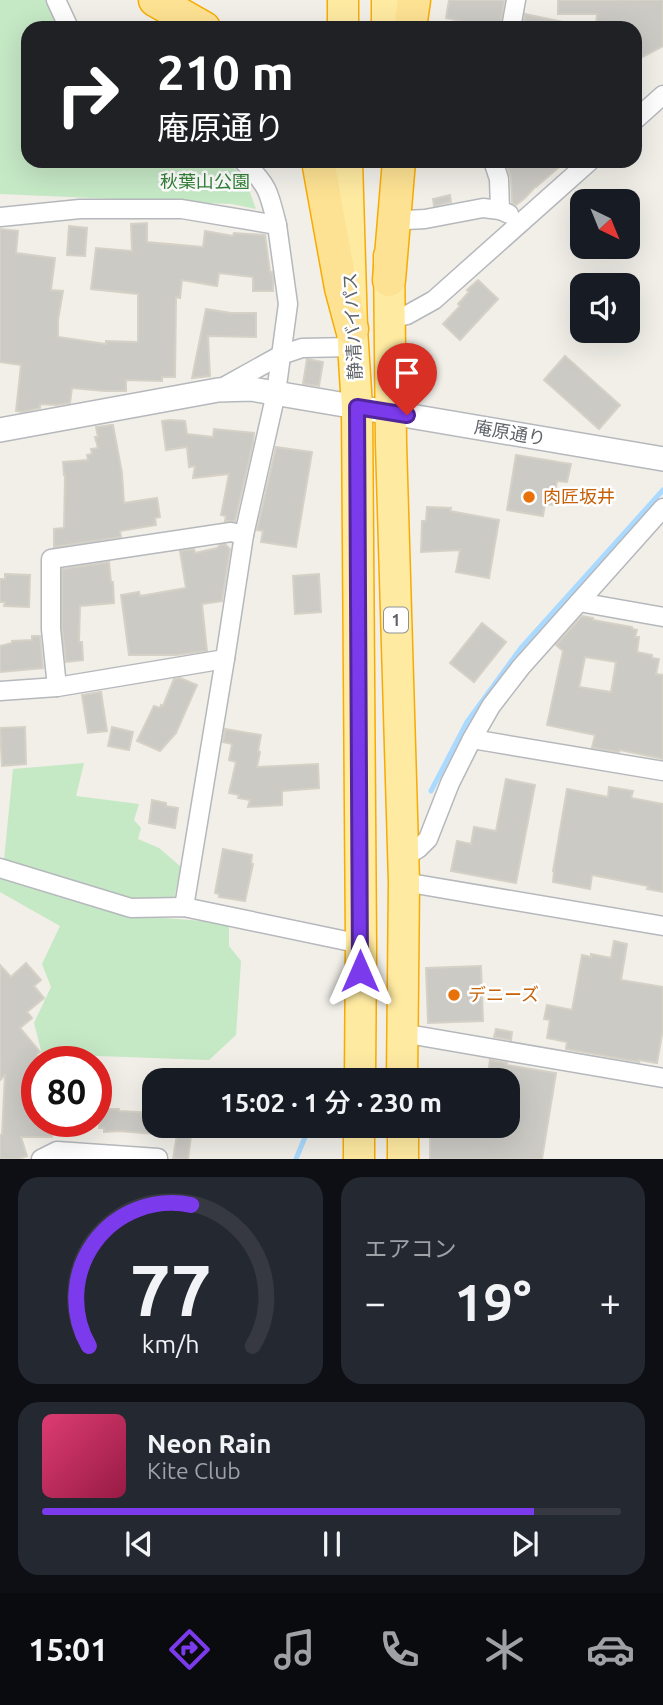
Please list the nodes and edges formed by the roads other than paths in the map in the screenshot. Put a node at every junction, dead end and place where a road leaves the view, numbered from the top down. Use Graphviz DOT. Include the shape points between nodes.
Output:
graph roads {
  1 [pos="56,0"];
  2 [pos="155,0"];
  3 [pos="343,0"];
  4 [pos="387,0"];
  5 [pos="414,0"];
  6 [pos="516,0"];
  7 [pos="66,21"];
  8 [pos="192,21"];
  9 [pos="343,21"];
  10 [pos="387,21"];
  11 [pos="411,21"];
  12 [pos="512,21"];
  13 [pos="663,95"];
  14 [pos="642,114"];
  15 [pos="250,168"];
  16 [pos="319,168"];
  17 [pos="347,168"];
  18 [pos="388,168"];
  19 [pos="398,168"];
  20 [pos="495,168"];
  21 [pos="582,168"];
  22 [pos="500,210"];
  23 [pos="0,217"];
  24 [pos="391,221"];
  25 [pos="522,222"];
  26 [pos="277,225"];
  27 [pos="389,280"];
  28 [pos="389,319"];
  29 [pos="353,338"];
  30 [pos="281,355"];
  31 [pos="218,390"];
  32 [pos="276,393"];
  33 [pos="357,407"];
  34 [pos="391,412"];
  35 [pos="0,430"];
  36 [pos="663,459"];
  37 [pos="663,508"];
  38 [pos="244,535"];
  39 [pos="579,602"];
  40 [pos="663,617"];
  41 [pos="225,659"];
  42 [pos="57,687"];
  43 [pos="0,691"];
  44 [pos="472,739"];
  45 [pos="663,771"];
  46 [pos="0,868"];
  47 [pos="403,870"];
  48 [pos="184,907"];
  49 [pos="663,926"];
  50 [pos="361,944"];
  51 [pos="402,1033"];
  52 [pos="360,1068"];
  53 [pos="402,1068"];
  54 [pos="663,1077"];
  55 [pos="359,1138"];
  56 [pos="402,1138"];
  57 [pos="158,1158"];
  58 [pos="41,1159"];
  59 [pos="359,1159"];
  60 [pos="403,1159"];
  1 -- 7 [label="street"];
  2 -- 8 [label="highway"];
  3 -- 9 [label="highway"];
  4 -- 10 [label="highway"];
  5 -- 11 [label="highway"];
  6 -- 12 [label="street"];
  13 -- 14 [label="street"];
  15 -- 26 [label="street" via="269,193"];
  16 -- 29 [label="highway"];
  17 -- 29 [label="highway, 静清バイパス / 1"];
  18 -- 24 [label="highway"];
  19 -- 24 [label="highway"];
  20 -- 22 [label="street"];
  21 -- 25 [label="street"];
  22 -- 24 [label="street" via="483,208"];
  22 -- 25 [label="street"];
  23 -- 26 [label="street" via="80,209 181,209"];
  24 -- 27 [label="highway"];
  25 -- 28 [label="street" via="434,300"];
  26 -- 30 [label="street" via="288,304"];
  27 -- 28 [label="highway, 静清バイパス / 1"];
  28 -- 34 [label="highway, 静清バイパス / 1"];
  29 -- 30 [label="street"];
  29 -- 33 [label="highway, 静清バイパス / 1"];
  30 -- 31 [label="street"];
  30 -- 32 [label="street"];
  31 -- 32 [label="street, 庵原通り"];
  31 -- 35 [label="street, 庵原通り"];
  32 -- 33 [label="street, 庵原通り"];
  32 -- 38 [label="street"];
  33 -- 34 [label="street, 庵原通り"];
  33 -- 50 [label="highway, 静清バイパス / 1"];
  34 -- 36 [label="street, 庵原通り"];
  34 -- 47 [label="highway, 静清バイパス / 1"];
  37 -- 39 [label="street"];
  38 -- 41 [label="street"];
  38 -- 42 [label="street" via="231,532 51,559"];
  39 -- 40 [label="street"];
  39 -- 44 [label="street" via="521,667"];
  41 -- 42 [label="street"];
  41 -- 48 [label="street"];
  42 -- 43 [label="street"];
  44 -- 45 [label="street"];
  44 -- 47 [label="street" via="428,839"];
  46 -- 48 [label="street" via="131,908"];
  47 -- 49 [label="street"];
  47 -- 51 [label="highway, 静清バイパス / 1"];
  48 -- 50 [label="street"];
  50 -- 52 [label="highway, 静清バイパス / 1"];
  51 -- 53 [label="highway, 静清バイパス / 1"];
  51 -- 54 [label="street"];
  55 -- 59 [label="highway"];
  56 -- 60 [label="highway"];
  57 -- 58 [label="street" via="57,1151"];
}
